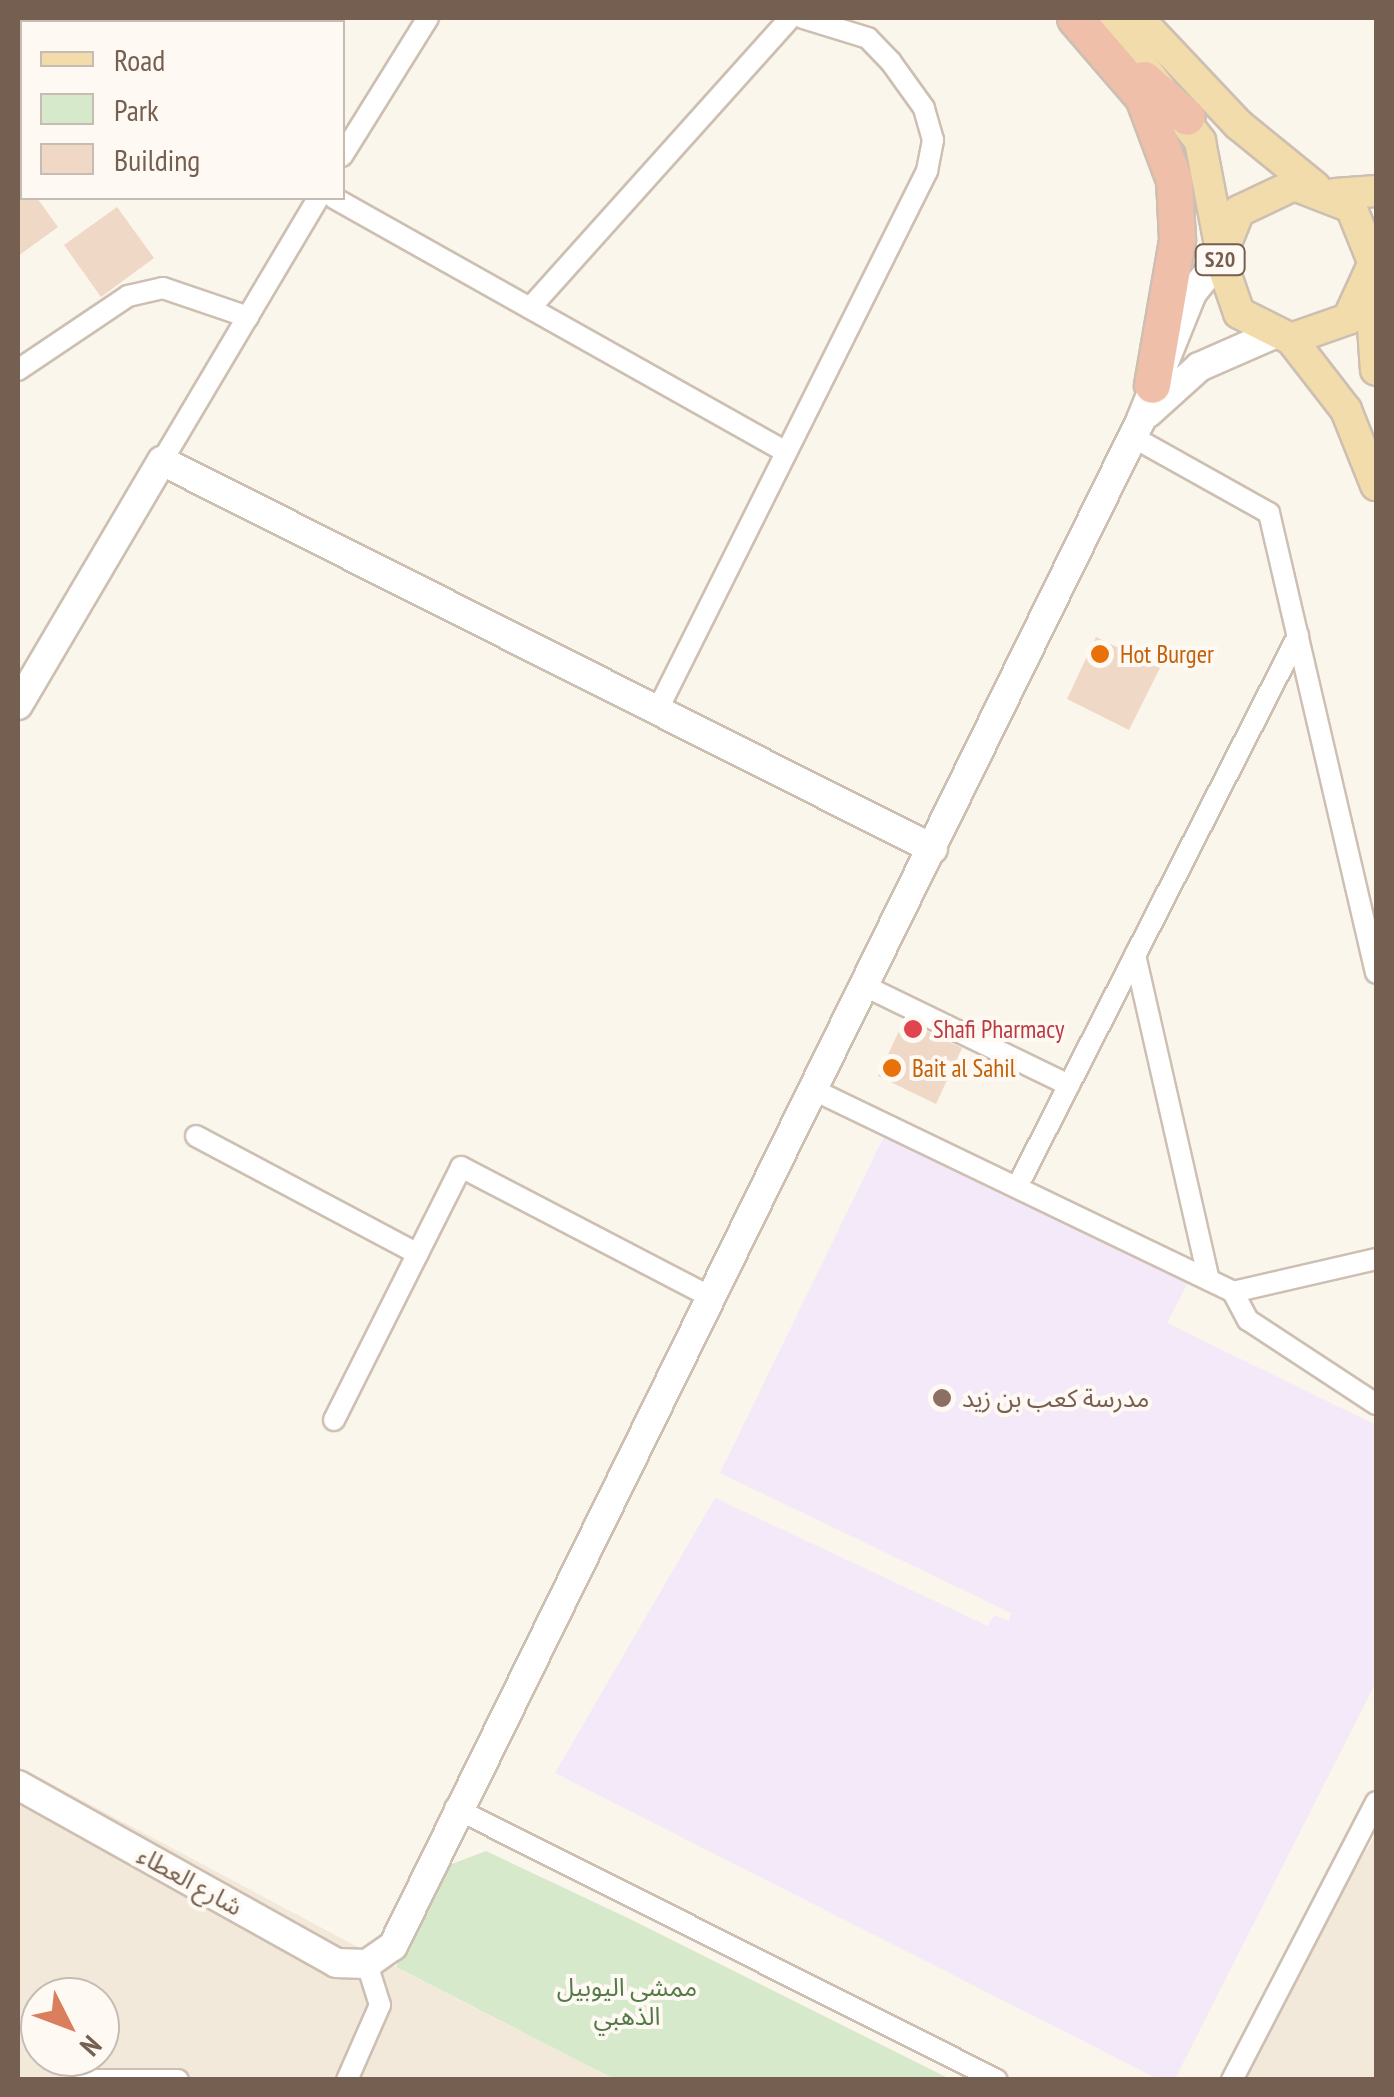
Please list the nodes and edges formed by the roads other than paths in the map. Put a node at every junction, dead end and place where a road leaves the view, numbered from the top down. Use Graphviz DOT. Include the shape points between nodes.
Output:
graph roads {
  1 [pos="428,18"];
  2 [pos="790,18"];
  3 [pos="803,18"];
  4 [pos="1075,18"];
  5 [pos="1085,18"];
  6 [pos="1106,18"];
  7 [pos="1138,18"];
  8 [pos="1187,116"];
  9 [pos="350,126"];
  10 [pos="1376,190"];
  11 [pos="1325,191"];
  12 [pos="317,200"];
  13 [pos="338,200"];
  14 [pos="1220,254"];
  15 [pos="1373,269"];
  16 [pos="530,308"];
  17 [pos="248,317"];
  18 [pos="1282,337"];
  19 [pos="18,370"];
  20 [pos="1376,370"];
  21 [pos="1152,386"];
  22 [pos="1137,430"];
  23 [pos="786,452"];
  24 [pos="162,461"];
  25 [pos="1376,485"];
  26 [pos="1298,636"];
  27 [pos="18,705"];
  28 [pos="658,710"];
  29 [pos="932,849"];
  30 [pos="1135,955"];
  31 [pos="1376,972"];
  32 [pos="863,985"];
  33 [pos="1069,1085"];
  34 [pos="810,1088"];
  35 [pos="196,1136"];
  36 [pos="1017,1188"];
  37 [pos="418,1254"];
  38 [pos="1376,1259"];
  39 [pos="1209,1280"];
  40 [pos="1233,1292"];
  41 [pos="706,1294"];
  42 [pos="1376,1404"];
  43 [pos="334,1420"];
  44 [pos="18,1785"];
  45 [pos="1376,1802"];
  46 [pos="455,1808"];
  47 [pos="366,1964"];
  48 [pos="85,2080"];
  49 [pos="178,2080"];
  50 [pos="347,2080"];
  51 [pos="997,2080"];
  52 [pos="1232,2080"];
  1 -- 9 [label="street"];
  2 -- 16 [label="street"];
  3 -- 23 [label="street" via="868,38 924,108 933,140 927,171"];
  4 -- 21 [label="highway" via="1142,97 1174,180 1177,240"];
  5 -- 8 [label="highway"];
  6 -- 8 [label="main road, S20"];
  7 -- 11 [label="main road" via="1239,125"];
  8 -- 14 [label="main road, S20" via="1209,167"];
  10 -- 11 [label="main road"];
  11 -- 14 [label="main road, S20" via="1254,197"];
  11 -- 15 [label="main road" via="1364,224"];
  12 -- 17 [label="street"];
  13 -- 16 [label="street"];
  14 -- 18 [label="main road, S20" via="1239,313"];
  14 -- 21 [label="street" via="1192,294"];
  15 -- 18 [label="main road" via="1340,325"];
  15 -- 20 [label="main road"];
  16 -- 23 [label="street"];
  17 -- 19 [label="street" via="163,288 128,296"];
  17 -- 24 [label="street"];
  18 -- 22 [label="street" via="1198,367"];
  18 -- 25 [label="main road, S20" via="1346,410"];
  21 -- 22 [label="street"];
  22 -- 26 [label="street" via="1266,507"];
  22 -- 29 [label="street"];
  23 -- 28 [label="street"];
  24 -- 27 [label="street"];
  24 -- 28 [label="street"];
  26 -- 30 [label="street"];
  26 -- 31 [label="street"];
  28 -- 29 [label="street"];
  29 -- 32 [label="street"];
  30 -- 33 [label="street"];
  30 -- 39 [label="street"];
  32 -- 33 [label="street"];
  32 -- 34 [label="street"];
  33 -- 36 [label="street"];
  34 -- 36 [label="street"];
  34 -- 41 [label="street"];
  35 -- 37 [label="street"];
  36 -- 39 [label="street"];
  37 -- 41 [label="street" via="461,1168"];
  37 -- 43 [label="street"];
  38 -- 40 [label="street"];
  39 -- 40 [label="street"];
  40 -- 42 [label="street" via="1248,1320"];
  41 -- 46 [label="street"];
  44 -- 47 [label="street, شارع العطاء" via="336,1962"];
  45 -- 52 [label="street"];
  46 -- 47 [label="street" via="393,1946"];
  46 -- 51 [label="street"];
  47 -- 50 [label="street" via="380,2005"];
  48 -- 49 [label="street"];
}
